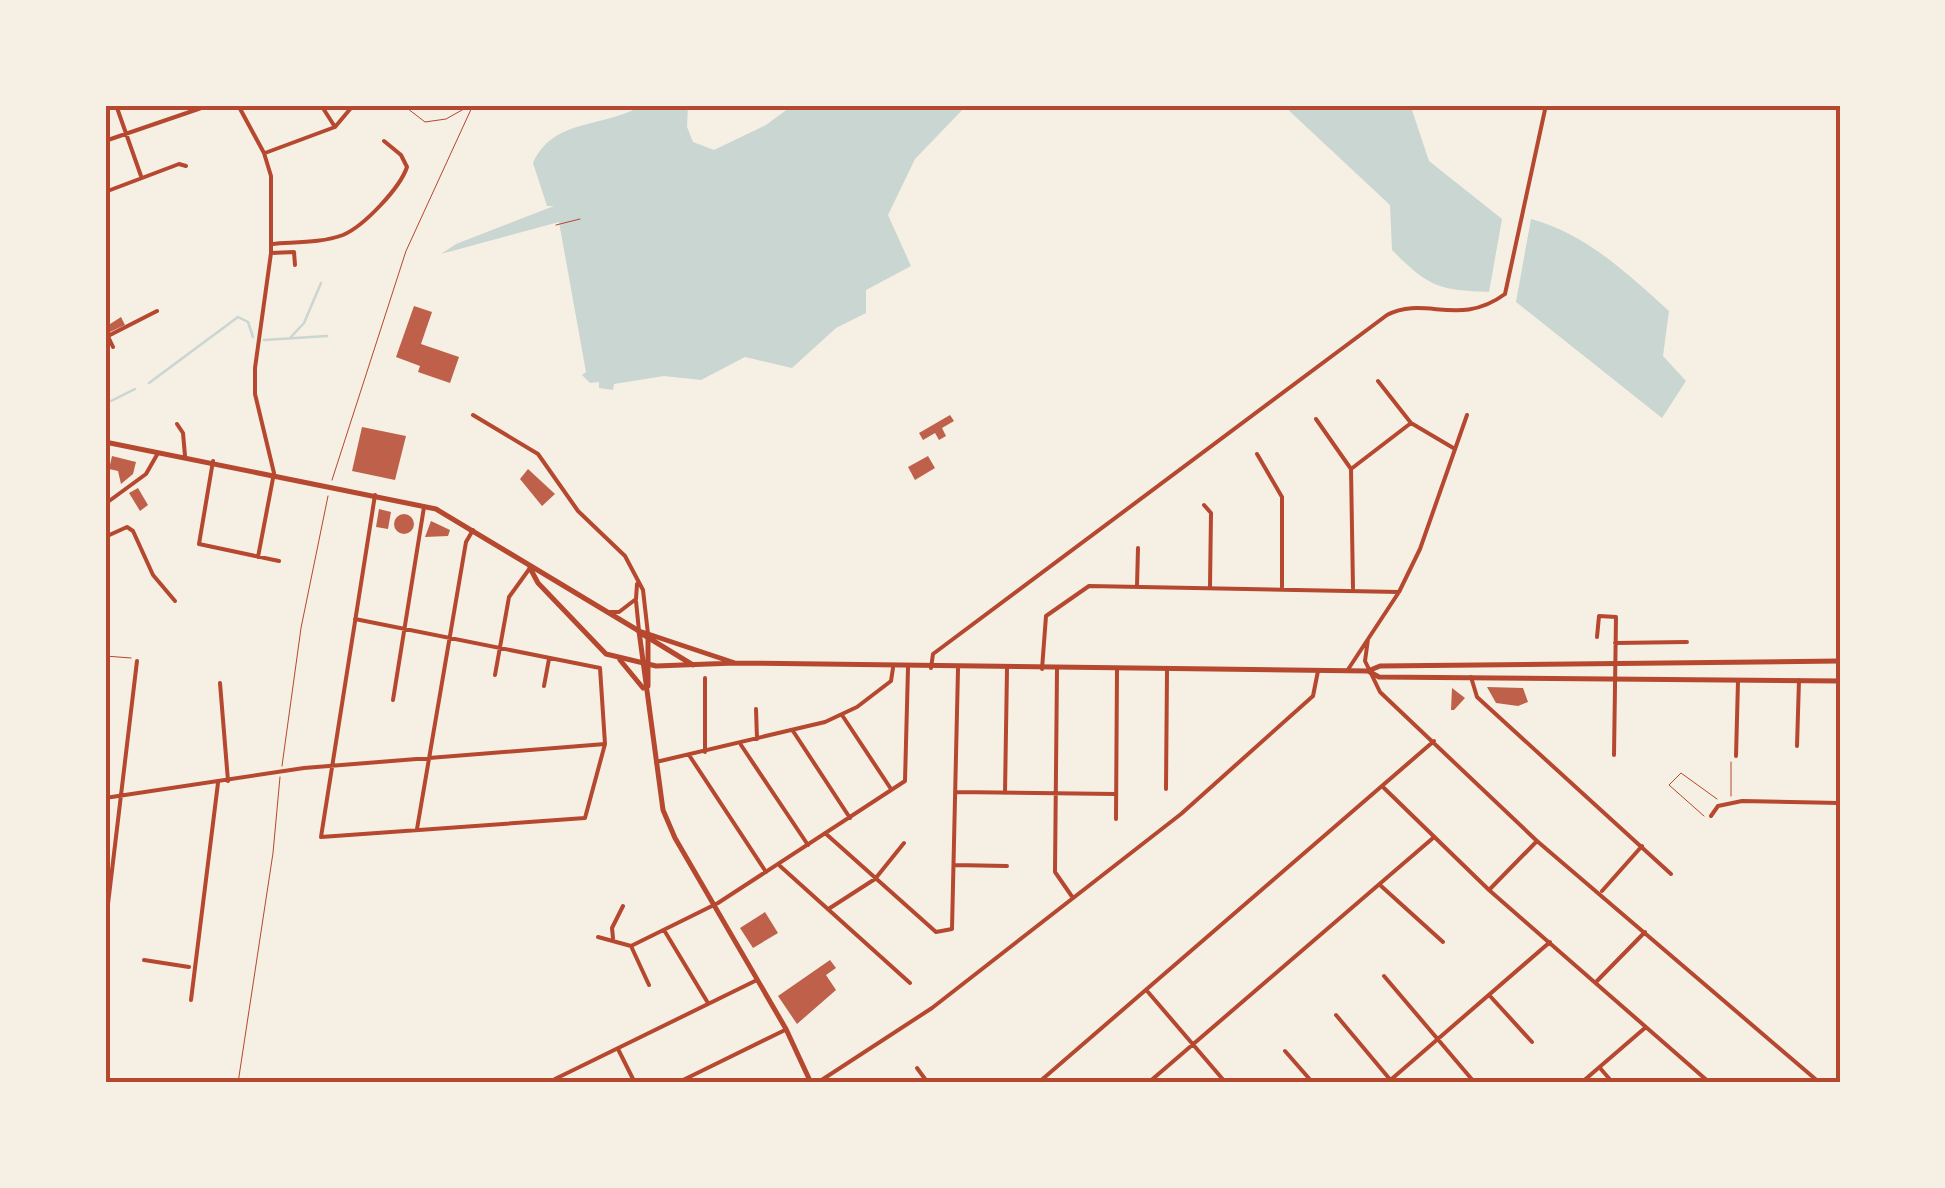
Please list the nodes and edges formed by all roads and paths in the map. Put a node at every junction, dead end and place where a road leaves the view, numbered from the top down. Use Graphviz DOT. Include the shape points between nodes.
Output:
graph roads {
  1 [pos="116,105"];
  2 [pos="210,105"];
  3 [pos="238,105"];
  4 [pos="321,105"];
  5 [pos="402,105"];
  6 [pos="472,105"];
  7 [pos="1546,105"];
  8 [pos="351,108"];
  9 [pos="335,128"];
  10 [pos="126,134"];
  11 [pos="105,141"];
  12 [pos="384,141"];
  13 [pos="264,153"];
  14 [pos="186,166"];
  15 [pos="142,177"];
  16 [pos="105,192"];
  17 [pos="580,219"];
  18 [pos="556,226"];
  19 [pos="272,244"];
  20 [pos="271,253"];
  21 [pos="294,265"];
  22 [pos="157,311"];
  23 [pos="107,333"];
  24 [pos="114,347"];
  25 [pos="1378,381"];
  26 [pos="473,415"];
  27 [pos="1467,415"];
  28 [pos="1316,419"];
  29 [pos="177,424"];
  30 [pos="1410,424"];
  31 [pos="105,442"];
  32 [pos="1455,448"];
  33 [pos="158,452"];
  34 [pos="1257,454"];
  35 [pos="185,456"];
  36 [pos="213,461"];
  37 [pos="1352,469"];
  38 [pos="336,470"];
  39 [pos="274,474"];
  40 [pos="375,495"];
  41 [pos="326,500"];
  42 [pos="105,504"];
  43 [pos="1204,505"];
  44 [pos="424,506"];
  45 [pos="473,530"];
  46 [pos="105,537"];
  47 [pos="1138,548"];
  48 [pos="258,557"];
  49 [pos="279,562"];
  50 [pos="530,568"];
  51 [pos="638,584"];
  52 [pos="1137,586"];
  53 [pos="1282,588"];
  54 [pos="1210,589"];
  55 [pos="1353,590"];
  56 [pos="1398,592"];
  57 [pos="636,599"];
  58 [pos="175,601"];
  59 [pos="610,612"];
  60 [pos="355,619"];
  61 [pos="404,629"];
  62 [pos="638,631"];
  63 [pos="648,637"];
  64 [pos="1597,637"];
  65 [pos="450,638"];
  66 [pos="1368,638"];
  67 [pos="1688,642"];
  68 [pos="1615,643"];
  69 [pos="500,649"];
  70 [pos="105,656"];
  71 [pos="549,659"];
  72 [pos="620,660"];
  73 [pos="1613,660"];
  74 [pos="137,661"];
  75 [pos="1840,661"];
  76 [pos="735,663"];
  77 [pos="642,665"];
  78 [pos="696,666"];
  79 [pos="893,668"];
  80 [pos="908,668"];
  81 [pos="931,668"];
  82 [pos="958,669"];
  83 [pos="1007,669"];
  84 [pos="1042,670"];
  85 [pos="1057,670"];
  86 [pos="1117,670"];
  87 [pos="1318,670"];
  88 [pos="1167,671"];
  89 [pos="1346,671"];
  90 [pos="1368,671"];
  91 [pos="496,675"];
  92 [pos="1471,677"];
  93 [pos="1613,677"];
  94 [pos="705,678"];
  95 [pos="1738,679"];
  96 [pos="1798,680"];
  97 [pos="1840,681"];
  98 [pos="220,683"];
  99 [pos="544,686"];
  100 [pos="393,700"];
  101 [pos="648,700"];
  102 [pos="756,709"];
  103 [pos="842,715"];
  104 [pos="793,731"];
  105 [pos="757,739"];
  106 [pos="1434,742"];
  107 [pos="740,743"];
  108 [pos="605,744"];
  109 [pos="1796,746"];
  110 [pos="705,752"];
  111 [pos="689,755"];
  112 [pos="1614,755"];
  113 [pos="1736,756"];
  114 [pos="430,757"];
  115 [pos="282,762"];
  116 [pos="656,762"];
  117 [pos="332,766"];
  118 [pos="280,776"];
  119 [pos="228,781"];
  120 [pos="218,783"];
  121 [pos="1384,788"];
  122 [pos="892,789"];
  123 [pos="1166,789"];
  124 [pos="956,792"];
  125 [pos="1005,792"];
  126 [pos="1056,794"];
  127 [pos="1116,794"];
  128 [pos="121,796"];
  129 [pos="105,798"];
  130 [pos="1840,803"];
  131 [pos="1730,805"];
  132 [pos="1718,806"];
  133 [pos="1712,816"];
  134 [pos="850,818"];
  135 [pos="1116,819"];
  136 [pos="417,830"];
  137 [pos="826,833"];
  138 [pos="1434,837"];
  139 [pos="1538,840"];
  140 [pos="904,843"];
  141 [pos="808,845"];
  142 [pos="1642,846"];
  143 [pos="778,865"];
  144 [pos="954,865"];
  145 [pos="1007,866"];
  146 [pos="766,872"];
  147 [pos="1671,874"];
  148 [pos="875,879"];
  149 [pos="1380,884"];
  150 [pos="1489,890"];
  151 [pos="1600,892"];
  152 [pos="1073,898"];
  153 [pos="712,905"];
  154 [pos="624,906"];
  155 [pos="830,908"];
  156 [pos="105,928"];
  157 [pos="664,930"];
  158 [pos="1645,932"];
  159 [pos="598,937"];
  160 [pos="614,940"];
  161 [pos="1444,942"];
  162 [pos="1550,942"];
  163 [pos="631,946"];
  164 [pos="144,960"];
  165 [pos="192,968"];
  166 [pos="1384,976"];
  167 [pos="757,980"];
  168 [pos="910,983"];
  169 [pos="1594,983"];
  170 [pos="648,985"];
  171 [pos="1148,992"];
  172 [pos="1490,996"];
  173 [pos="191,1000"];
  174 [pos="708,1005"];
  175 [pos="1336,1016"];
  176 [pos="1646,1026"];
  177 [pos="786,1029"];
  178 [pos="1438,1039"];
  179 [pos="1532,1042"];
  180 [pos="1193,1045"];
  181 [pos="618,1049"];
  182 [pos="1286,1050"];
  183 [pos="917,1068"];
  184 [pos="1600,1068"];
  185 [pos="534,1079"];
  186 [pos="554,1079"];
  187 [pos="1390,1082"];
  188 [pos="238,1083"];
  189 [pos="635,1083"];
  190 [pos="677,1083"];
  191 [pos="814,1083"];
  192 [pos="928,1083"];
  193 [pos="1038,1083"];
  194 [pos="1148,1083"];
  195 [pos="1226,1083"];
  196 [pos="1313,1083"];
  197 [pos="1475,1083"];
  198 [pos="1582,1083"];
  199 [pos="1613,1083"];
  200 [pos="1710,1083"];
  201 [pos="1820,1083"];
  1 -- 10 [label="street"];
  2 -- 10 [label="street"];
  3 -- 13 [label="street"];
  4 -- 9 [label="street"];
  5 -- 6 [label="path" via="425,122"];
  6 -- 38 [label="path" via="406,251"];
  7 -- 81 [label="street" via="1505,294 1475,311 1400,309 1387,315 932,654"];
  8 -- 9 [label="street"];
  9 -- 13 [label="street"];
  10 -- 11 [label="street"];
  10 -- 15 [label="street"];
  12 -- 19 [label="street" via="407,166 367,215 344,234"];
  13 -- 19 [label="street"];
  14 -- 15 [label="street"];
  15 -- 16 [label="street"];
  17 -- 18 [label="path"];
  19 -- 20 [label="street"];
  20 -- 21 [label="street" via="294,252"];
  20 -- 39 [label="street" via="255,394"];
  22 -- 23 [label="street"];
  23 -- 24 [label="street"];
  25 -- 30 [label="street"];
  26 -- 51 [label="street" via="538,454 578,511 625,556"];
  27 -- 32 [label="street"];
  28 -- 37 [label="street"];
  29 -- 35 [label="street"];
  30 -- 32 [label="street"];
  30 -- 37 [label="street"];
  31 -- 33 [label="main road"];
  32 -- 56 [label="street"];
  33 -- 35 [label="main road"];
  33 -- 42 [label="street" via="146,474"];
  34 -- 53 [label="street" via="1282,497"];
  35 -- 36 [label="main road"];
  36 -- 39 [label="main road"];
  36 -- 48 [label="street" via="199,544"];
  37 -- 55 [label="street"];
  39 -- 40 [label="main road"];
  39 -- 48 [label="street"];
  40 -- 44 [label="main road"];
  40 -- 60 [label="street"];
  41 -- 115 [label="path"];
  43 -- 54 [label="street" via="1211,514"];
  44 -- 45 [label="main road"];
  44 -- 61 [label="street"];
  45 -- 50 [label="main road"];
  45 -- 65 [label="street"];
  46 -- 58 [label="street" via="133,530 153,575"];
  47 -- 52 [label="street"];
  48 -- 49 [label="street"];
  50 -- 59 [label="main road"];
  50 -- 69 [label="street" via="509,597"];
  50 -- 72 [label="main road" via="606,654"];
  51 -- 57 [label="street"];
  51 -- 63 [label="street"];
  52 -- 54 [label="street"];
  52 -- 84 [label="street" via="1089,586 1053,609 1044,624"];
  53 -- 54 [label="street"];
  53 -- 55 [label="street"];
  55 -- 56 [label="street"];
  56 -- 66 [label="street"];
  57 -- 59 [label="street"];
  57 -- 62 [label="street"];
  59 -- 62 [label="main road"];
  60 -- 61 [label="street"];
  60 -- 117 [label="street"];
  61 -- 65 [label="street"];
  61 -- 100 [label="street"];
  62 -- 63 [label="main road"];
  62 -- 77 [label="main road"];
  63 -- 76 [label="main road"];
  63 -- 77 [label="main road"];
  63 -- 78 [label="main road"];
  64 -- 68 [label="street" via="1599,616 1616,618"];
  65 -- 69 [label="street"];
  65 -- 114 [label="street"];
  66 -- 89 [label="street"];
  66 -- 90 [label="street"];
  67 -- 68 [label="street"];
  68 -- 73 [label="street"];
  69 -- 71 [label="street"];
  69 -- 91 [label="street"];
  70 -- 74 [label="path"];
  71 -- 99 [label="street"];
  71 -- 108 [label="street" via="600,668"];
  72 -- 77 [label="main road"];
  72 -- 101 [label="main road"];
  73 -- 75 [label="main road"];
  73 -- 90 [label="main road"];
  73 -- 93 [label="street"];
  74 -- 128 [label="street"];
  76 -- 78 [label="main road"];
  76 -- 79 [label="main road"];
  77 -- 78 [label="main road"];
  77 -- 101 [label="main road"];
  79 -- 80 [label="main road"];
  79 -- 103 [label="street" via="891,681"];
  80 -- 81 [label="main road"];
  80 -- 122 [label="street" via="905,781"];
  81 -- 82 [label="main road"];
  82 -- 83 [label="main road"];
  82 -- 124 [label="street"];
  83 -- 84 [label="main road"];
  83 -- 125 [label="street"];
  84 -- 85 [label="main road"];
  85 -- 86 [label="main road"];
  85 -- 126 [label="street"];
  86 -- 88 [label="main road"];
  86 -- 127 [label="street"];
  87 -- 88 [label="main road"];
  87 -- 89 [label="main road"];
  87 -- 152 [label="street" via="1314,696"];
  88 -- 123 [label="street"];
  89 -- 90 [label="main road"];
  90 -- 92 [label="main road"];
  90 -- 106 [label="street" via="1380,692"];
  92 -- 93 [label="main road"];
  92 -- 142 [label="street" via="1477,697"];
  93 -- 95 [label="main road"];
  93 -- 112 [label="street"];
  94 -- 110 [label="street"];
  95 -- 96 [label="main road"];
  95 -- 113 [label="street"];
  96 -- 97 [label="main road"];
  96 -- 109 [label="street"];
  98 -- 119 [label="street"];
  101 -- 116 [label="main road"];
  102 -- 105 [label="street"];
  103 -- 104 [label="street"];
  103 -- 122 [label="street"];
  104 -- 105 [label="street"];
  104 -- 134 [label="street"];
  105 -- 107 [label="street"];
  106 -- 121 [label="street"];
  106 -- 139 [label="street"];
  107 -- 110 [label="street"];
  107 -- 141 [label="street"];
  108 -- 114 [label="street"];
  108 -- 136 [label="street" via="585,818"];
  110 -- 111 [label="street"];
  111 -- 116 [label="street"];
  111 -- 146 [label="street"];
  113 -- 131 [label="path"];
  114 -- 117 [label="street"];
  114 -- 136 [label="street"];
  116 -- 153 [label="main road" via="663,810"];
  117 -- 119 [label="street"];
  117 -- 136 [label="street" via="321,837"];
  118 -- 188 [label="path"];
  119 -- 120 [label="street"];
  120 -- 128 [label="street"];
  120 -- 165 [label="street"];
  121 -- 138 [label="street"];
  121 -- 171 [label="street"];
  122 -- 134 [label="street"];
  124 -- 125 [label="street"];
  124 -- 144 [label="street"];
  125 -- 126 [label="street"];
  126 -- 127 [label="street"];
  126 -- 152 [label="street" via="1055,872"];
  127 -- 135 [label="street"];
  128 -- 129 [label="street"];
  128 -- 156 [label="street"];
  130 -- 131 [label="street"];
  131 -- 132 [label="street"];
  132 -- 133 [label="street"];
  132 -- 133 [label="path" via="1716,794 1681,774 1669,785 1705,818"];
  134 -- 137 [label="street"];
  137 -- 141 [label="street"];
  137 -- 148 [label="street"];
  138 -- 149 [label="street"];
  138 -- 150 [label="street"];
  139 -- 150 [label="street"];
  139 -- 151 [label="street"];
  140 -- 148 [label="street"];
  141 -- 143 [label="street"];
  142 -- 147 [label="street"];
  142 -- 151 [label="street"];
  143 -- 146 [label="street"];
  143 -- 155 [label="street"];
  144 -- 145 [label="street"];
  144 -- 148 [label="street" via="954,924 948,932 936,932"];
  146 -- 153 [label="street"];
  148 -- 155 [label="street"];
  149 -- 161 [label="street"];
  149 -- 180 [label="street"];
  150 -- 162 [label="street"];
  151 -- 158 [label="street"];
  152 -- 191 [label="street" via="932,1008"];
  153 -- 157 [label="street"];
  153 -- 167 [label="main road"];
  154 -- 160 [label="street" via="612,928"];
  155 -- 168 [label="street"];
  157 -- 163 [label="street"];
  157 -- 174 [label="street"];
  158 -- 169 [label="street"];
  158 -- 201 [label="street"];
  159 -- 160 [label="street"];
  160 -- 163 [label="street"];
  162 -- 169 [label="street"];
  162 -- 172 [label="street"];
  163 -- 170 [label="street"];
  164 -- 165 [label="street"];
  165 -- 173 [label="street"];
  166 -- 178 [label="street"];
  167 -- 174 [label="street"];
  167 -- 177 [label="main road"];
  169 -- 176 [label="street"];
  171 -- 180 [label="street"];
  171 -- 193 [label="street"];
  172 -- 178 [label="street"];
  172 -- 179 [label="street"];
  174 -- 181 [label="street"];
  175 -- 187 [label="street"];
  176 -- 184 [label="street"];
  176 -- 200 [label="street"];
  177 -- 190 [label="street"];
  177 -- 191 [label="main road"];
  178 -- 187 [label="street"];
  178 -- 197 [label="street"];
  180 -- 194 [label="street"];
  180 -- 195 [label="street"];
  181 -- 186 [label="street"];
  181 -- 189 [label="street"];
  182 -- 196 [label="street"];
  183 -- 192 [label="street"];
  184 -- 198 [label="street"];
  184 -- 199 [label="street"];
  185 -- 186 [label="path"];
}
